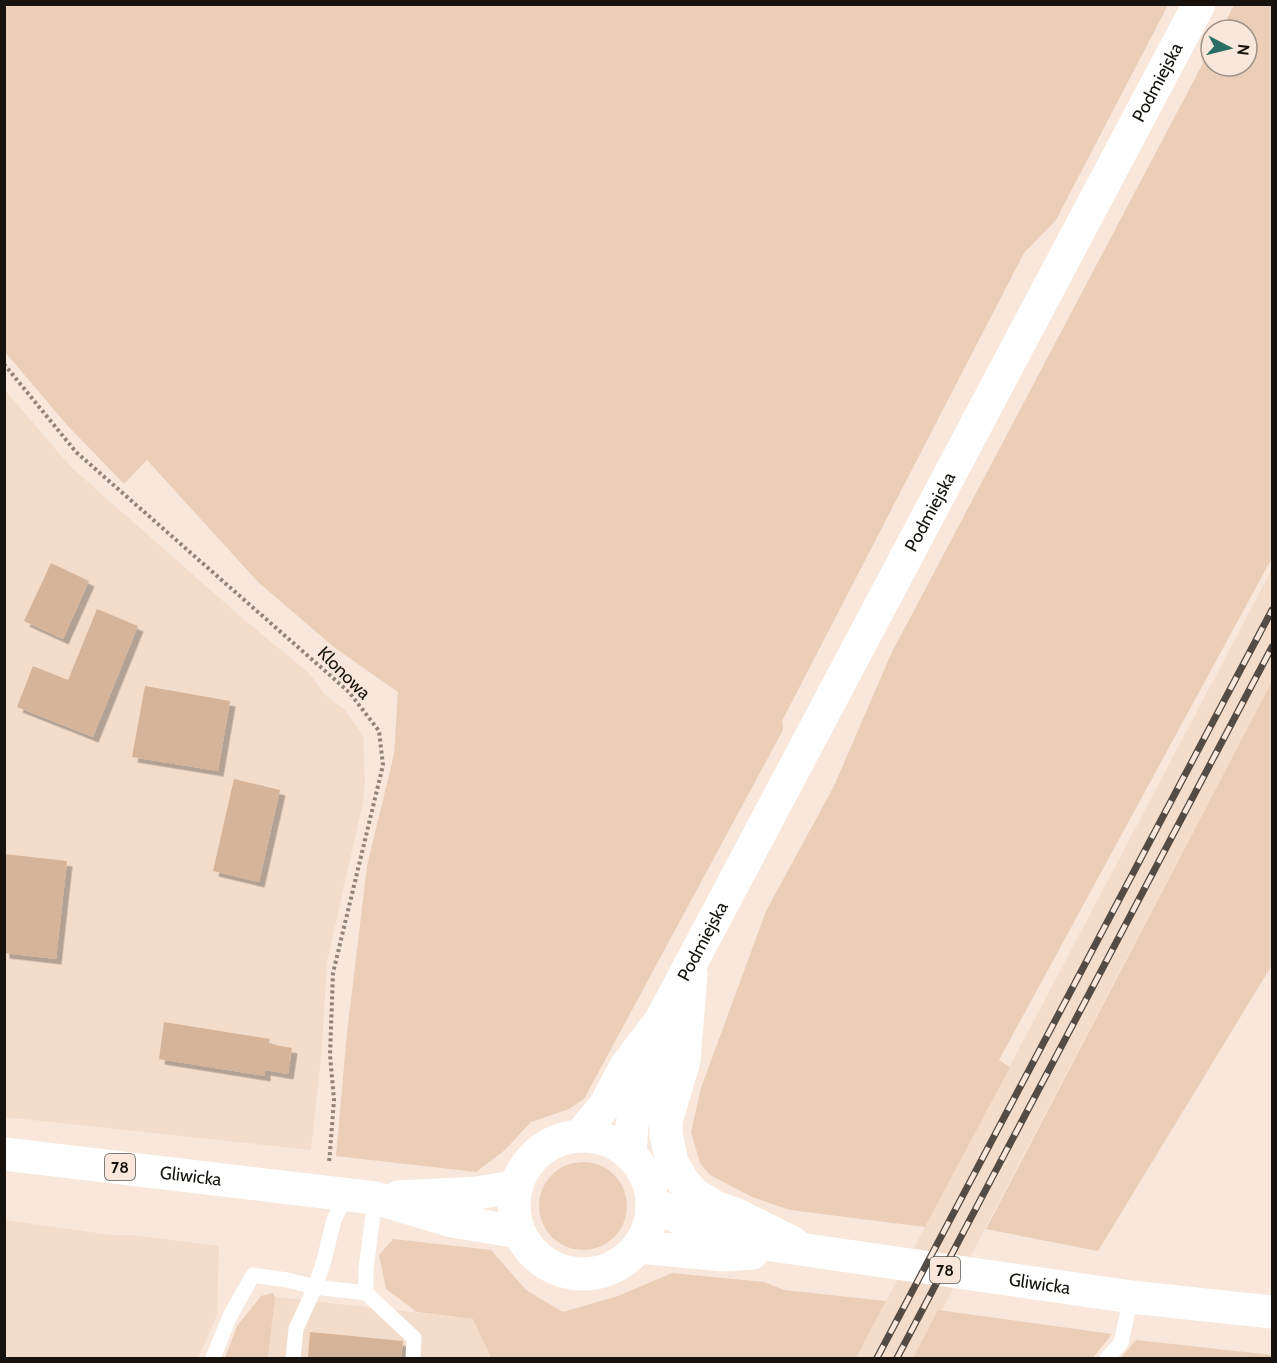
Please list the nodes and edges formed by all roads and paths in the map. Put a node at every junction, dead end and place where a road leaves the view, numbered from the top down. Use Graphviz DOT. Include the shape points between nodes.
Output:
graph roads {
  1 [pos="1199,4"];
  2 [pos="4,364"];
  3 [pos="692,961"];
  4 [pos="661,1020"];
  5 [pos="580,1136"];
  6 [pos="4,1154"];
  7 [pos="630,1155"];
  8 [pos="517,1186"];
  9 [pos="349,1194"];
  10 [pos="652,1202"];
  11 [pos="519,1232"];
  12 [pos="638,1247"];
  13 [pos="807,1250"];
  14 [pos="315,1287"];
  15 [pos="366,1293"];
  16 [pos="1131,1297"];
  17 [pos="1272,1312"];
  18 [pos="213,1359"];
  19 [pos="293,1359"];
  20 [pos="412,1359"];
  21 [pos="1107,1359"];
  1 -- 3 [label="main road, Podmiejska"];
  2 -- 9 [label="path, Klonowa" via="76,452 349,692 379,731 382,765 333,973 330,1055"];
  3 -- 4 [label="main road, Podmiejska"];
  3 -- 13 [label="main road" via="684,1061 666,1120 672,1162 687,1187 706,1202"];
  4 -- 5 [label="main road, Podmiejska"];
  4 -- 7 [label="main road, Podmiejska" via="649,1077 632,1124"];
  5 -- 7 [label="main road" via="607,1141"];
  5 -- 8 [label="main road" via="559,1140 540,1151 525,1167"];
  6 -- 9 [label="main road, Gliwicka / 78"];
  7 -- 10 [label="main road" via="648,1181"];
  8 -- 9 [label="main road, Gliwicka / 78" via="478,1194"];
  8 -- 11 [label="main road" via="514,1209"];
  9 -- 11 [label="main road, Gliwicka / 78" via="452,1221"];
  9 -- 14 [label="lane" via="334,1220"];
  9 -- 15 [label="lane" via="366,1269"];
  10 -- 12 [label="main road" via="649,1226"];
  10 -- 13 [label="main road, Gliwicka / 78" via="706,1229"];
  11 -- 12 [label="main road" via="538,1259 568,1273 591,1274 612,1268"];
  12 -- 13 [label="main road, Gliwicka / 78" via="725,1255"];
  13 -- 16 [label="main road, Gliwicka / 78"];
  14 -- 15 [label="lane"];
  14 -- 18 [label="lane" via="253,1275 230,1316"];
  14 -- 19 [label="lane" via="296,1329"];
  15 -- 20 [label="lane" via="414,1338"];
  16 -- 17 [label="main road, Gliwicka / 78"];
  16 -- 21 [label="lane" via="1121,1343"];
}
